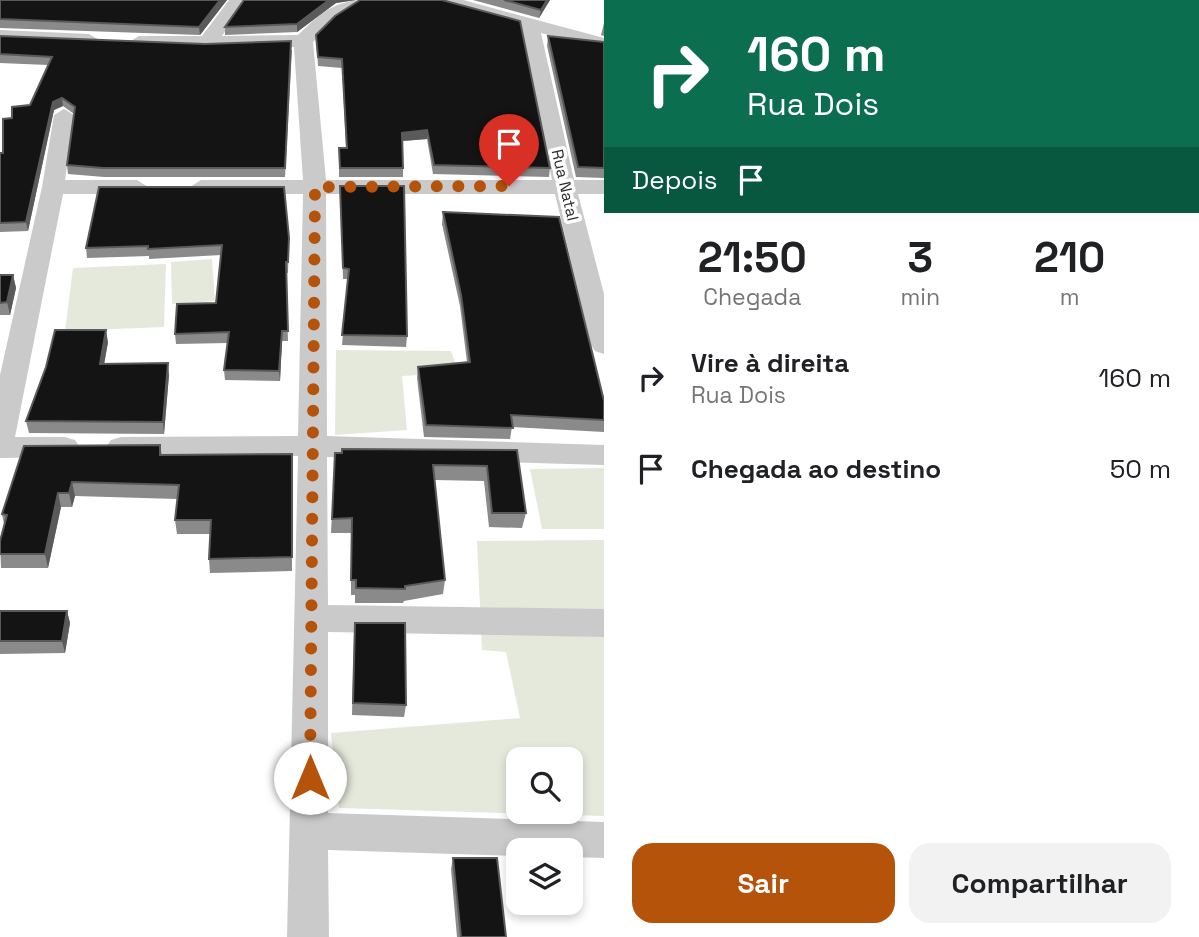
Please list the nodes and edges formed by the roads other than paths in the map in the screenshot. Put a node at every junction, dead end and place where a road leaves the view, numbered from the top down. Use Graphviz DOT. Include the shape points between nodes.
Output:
graph roads {
  1 [pos="238,0"];
  2 [pos="358,0"];
  3 [pos="442,0"];
  4 [pos="491,6"];
  5 [pos="530,24"];
  6 [pos="0,36"];
  7 [pos="303,41"];
  8 [pos="206,44"];
  9 [pos="604,44"];
  10 [pos="64,115"];
  11 [pos="564,185"];
  12 [pos="53,187"];
  13 [pos="315,187"];
  14 [pos="604,187"];
  15 [pos="604,345"];
  16 [pos="0,440"];
  17 [pos="312,446"];
  18 [pos="0,448"];
  19 [pos="604,455"];
  20 [pos="311,618"];
  21 [pos="604,622"];
  22 [pos="310,831"];
  23 [pos="604,840"];
  24 [pos="308,937"];
  1 -- 8 [label="street"];
  2 -- 7 [label="street" via="326,18"];
  3 -- 4 [label="street"];
  4 -- 5 [label="street"];
  5 -- 9 [label="street"];
  5 -- 11 [label="street, Rua Natal"];
  6 -- 8 [label="street"];
  7 -- 8 [label="street"];
  7 -- 13 [label="street"];
  10 -- 12 [label="street"];
  11 -- 13 [label="street"];
  11 -- 14 [label="street"];
  11 -- 15 [label="street, Rua Natal"];
  12 -- 13 [label="street"];
  12 -- 16 [label="street"];
  13 -- 17 [label="street"];
  17 -- 18 [label="street"];
  17 -- 19 [label="street"];
  17 -- 20 [label="street"];
  20 -- 21 [label="street"];
  20 -- 22 [label="street"];
  22 -- 23 [label="street"];
  22 -- 24 [label="street"];
}
